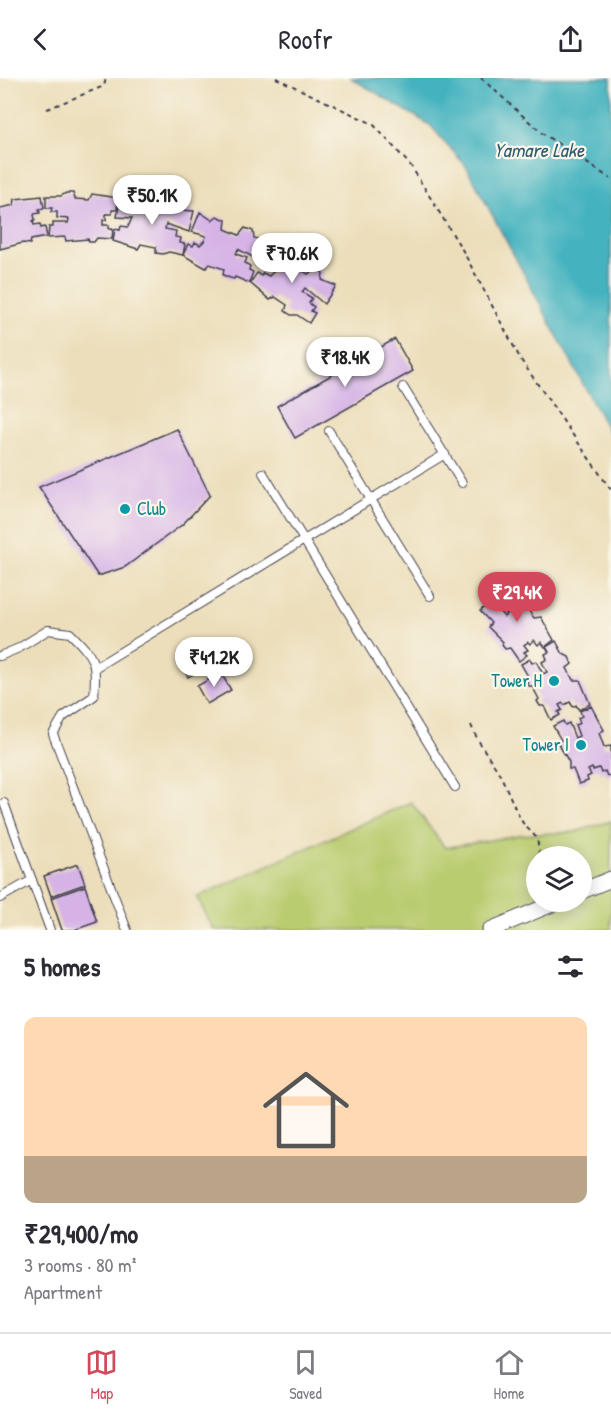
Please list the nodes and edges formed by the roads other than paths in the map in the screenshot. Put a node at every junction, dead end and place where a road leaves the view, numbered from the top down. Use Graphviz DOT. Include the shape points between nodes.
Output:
graph roads {
  1 [pos="403,387"];
  2 [pos="329,431"];
  3 [pos="445,454"];
  4 [pos="263,473"];
  5 [pos="462,483"];
  6 [pos="371,499"];
  7 [pos="304,540"];
  8 [pos="430,596"];
  9 [pos="0,656"];
  10 [pos="96,667"];
  11 [pos="455,787"];
  12 [pos="4,803"];
  13 [pos="611,879"];
  14 [pos="32,880"];
  15 [pos="592,887"];
  16 [pos="0,898"];
  17 [pos="532,912"];
  18 [pos="50,930"];
  19 [pos="127,930"];
  20 [pos="490,930"];
  1 -- 3 [label="lane"];
  2 -- 6 [label="lane"];
  3 -- 5 [label="lane"];
  3 -- 6 [label="lane"];
  4 -- 7 [label="lane"];
  6 -- 7 [label="lane"];
  6 -- 8 [label="lane"];
  7 -- 10 [label="lane"];
  7 -- 11 [label="lane"];
  9 -- 10 [label="lane" via="48,630 70,633"];
  10 -- 19 [label="lane" via="94,696 63,717 53,734"];
  12 -- 14 [label="lane"];
  13 -- 15 [label="street"];
  14 -- 16 [label="lane"];
  14 -- 18 [label="lane"];
  17 -- 20 [label="street"];
}
